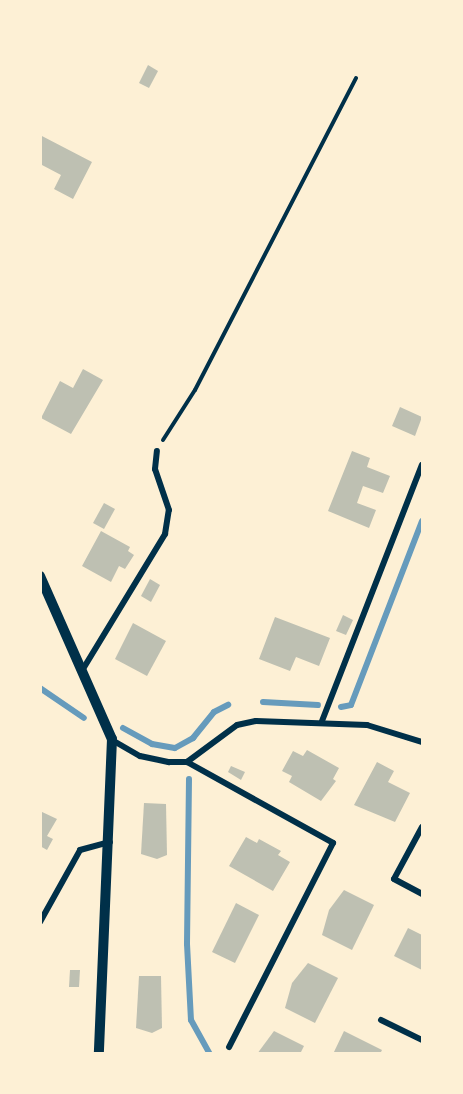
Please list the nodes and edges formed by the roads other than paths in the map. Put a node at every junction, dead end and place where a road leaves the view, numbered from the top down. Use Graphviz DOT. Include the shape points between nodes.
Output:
graph roads {
  1 [pos="157,451"];
  2 [pos="423,465"];
  3 [pos="40,576"];
  4 [pos="83,669"];
  5 [pos="322,722"];
  6 [pos="112,739"];
  7 [pos="423,742"];
  8 [pos="188,762"];
  9 [pos="423,827"];
  10 [pos="110,842"];
  11 [pos="423,894"];
  12 [pos="40,922"];
  13 [pos="381,1020"];
  14 [pos="423,1040"];
  15 [pos="229,1047"];
  16 [pos="99,1053"];
  1 -- 4 [label="street" via="155,469 170,510 165,534"];
  2 -- 5 [label="street"];
  3 -- 4 [label="street"];
  4 -- 6 [label="street"];
  5 -- 7 [label="street" via="367,725"];
  5 -- 8 [label="street" via="256,721 237,725"];
  6 -- 8 [label="street" via="140,756"];
  6 -- 10 [label="street"];
  8 -- 15 [label="street" via="333,843"];
  9 -- 11 [label="street" via="394,879"];
  10 -- 12 [label="street" via="80,850"];
  10 -- 16 [label="street"];
  13 -- 14 [label="street"];
}
